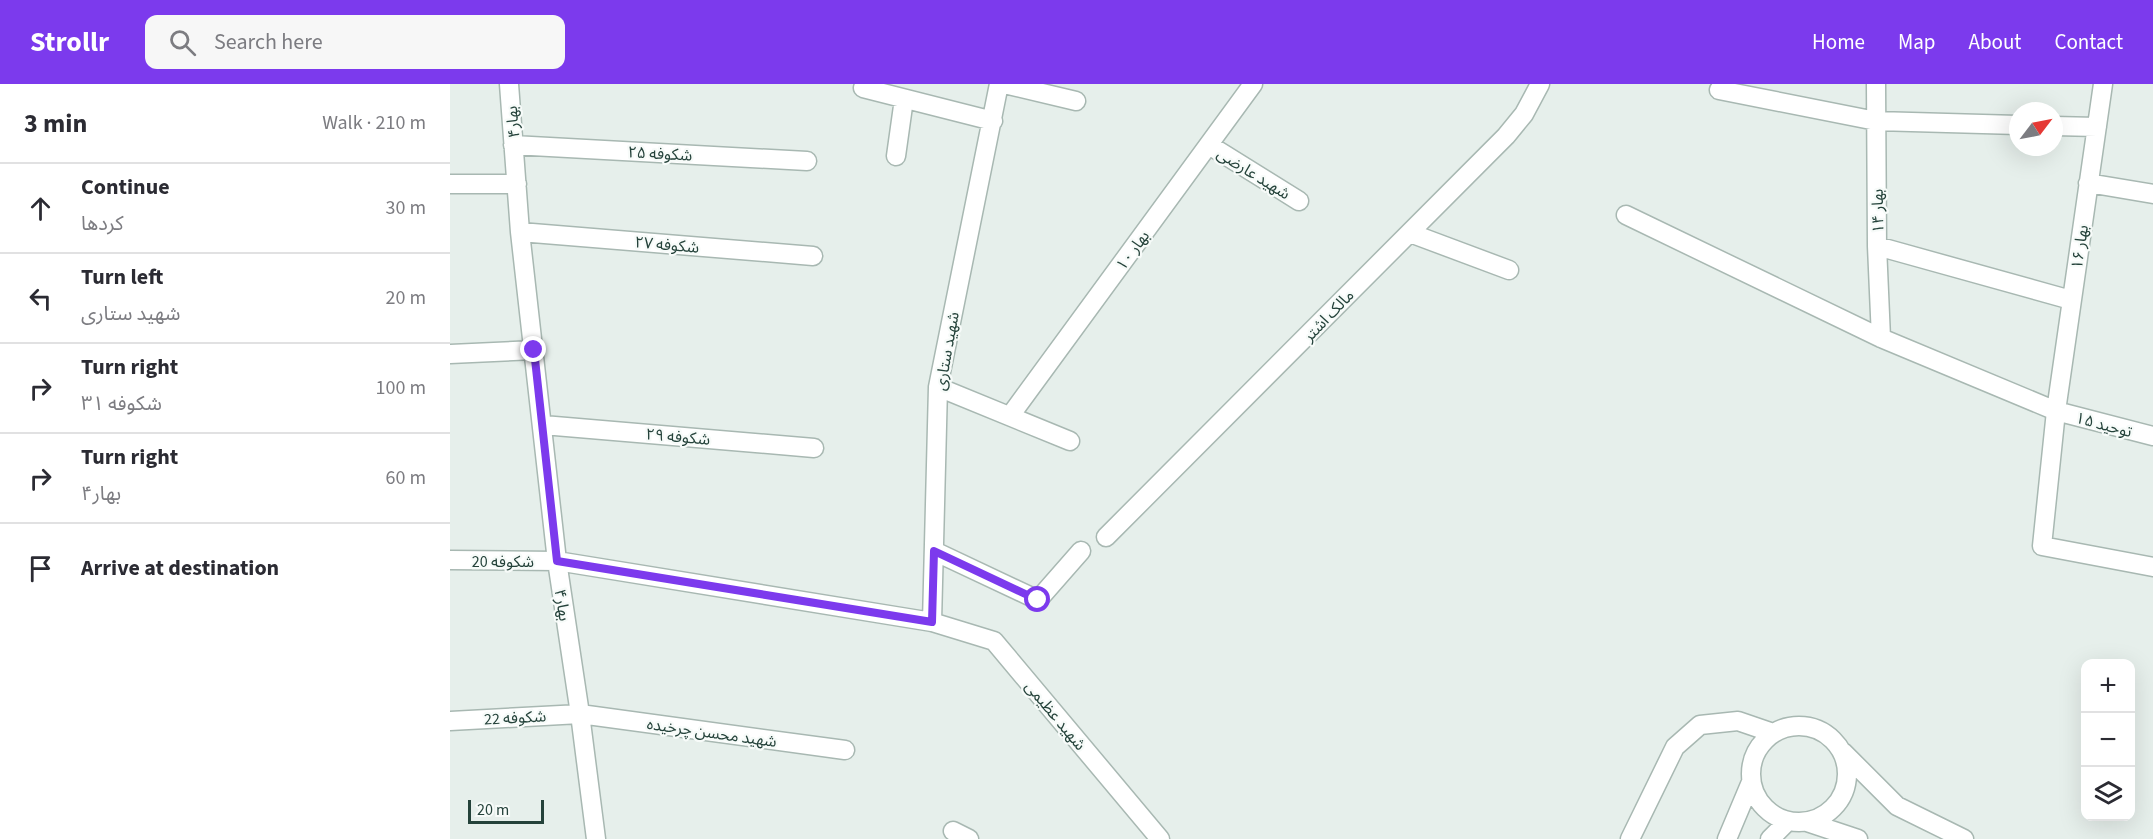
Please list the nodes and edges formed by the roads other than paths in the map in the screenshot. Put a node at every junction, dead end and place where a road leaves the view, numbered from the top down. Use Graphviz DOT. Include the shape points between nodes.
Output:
graph roads {
  1 [pos="509,84"];
  2 [pos="1002,84"];
  3 [pos="1253,84"];
  4 [pos="1540,84"];
  5 [pos="1876,84"];
  6 [pos="2103,84"];
  7 [pos="863,88"];
  8 [pos="1719,90"];
  9 [pos="904,99"];
  10 [pos="1076,101"];
  11 [pos="993,121"];
  12 [pos="1876,121"];
  13 [pos="2009,125"];
  14 [pos="2063,126"];
  15 [pos="2097,127"];
  16 [pos="513,144"];
  17 [pos="1209,145"];
  18 [pos="896,156"];
  19 [pos="807,161"];
  20 [pos="2088,183"];
  21 [pos="450,184"];
  22 [pos="517,184"];
  23 [pos="2153,194"];
  24 [pos="1299,201"];
  25 [pos="1626,215"];
  26 [pos="520,232"];
  27 [pos="1410,232"];
  28 [pos="1877,246"];
  29 [pos="813,256"];
  30 [pos="1509,270"];
  31 [pos="2071,300"];
  32 [pos="1881,338"];
  33 [pos="534,350"];
  34 [pos="450,354"];
  35 [pos="938,387"];
  36 [pos="2056,411"];
  37 [pos="1010,416"];
  38 [pos="543,424"];
  39 [pos="2153,436"];
  40 [pos="1070,441"];
  41 [pos="814,448"];
  42 [pos="1106,537"];
  43 [pos="934,551"];
  44 [pos="1081,551"];
  45 [pos="450,560"];
  46 [pos="557,561"];
  47 [pos="2153,567"];
  48 [pos="932,622"];
  49 [pos="580,714"];
  50 [pos="450,721"];
  51 [pos="1773,733"];
  52 [pos="1839,748"];
  53 [pos="845,750"];
  54 [pos="1751,782"];
  55 [pos="1788,821"];
  56 [pos="1807,822"];
  57 [pos="596,839"];
  58 [pos="1160,839"];
  59 [pos="1630,839"];
  60 [pos="1727,839"];
  61 [pos="1770,839"];
  62 [pos="1858,839"];
  63 [pos="1964,839"];
  1 -- 16 [label="street, بهار۴"];
  2 -- 10 [label="street"];
  2 -- 11 [label="street, شهید ستاری"];
  3 -- 17 [label="street, بهار ۱۰"];
  4 -- 27 [label="street, مالک اشتر" via="1524,114 1506,136"];
  5 -- 12 [label="street, بهار ۱۴"];
  6 -- 15 [label="street, بهار ۱۶"];
  7 -- 9 [label="street"];
  8 -- 12 [label="street"];
  9 -- 11 [label="street"];
  9 -- 18 [label="street"];
  11 -- 35 [label="street, شهید ستاری"];
  12 -- 13 [label="street"];
  12 -- 28 [label="street, بهار ۱۴"];
  14 -- 15 [label="street"];
  15 -- 20 [label="street, بهار ۱۶"];
  16 -- 19 [label="street, شکوفه ۲۵"];
  16 -- 22 [label="street, بهار۴"];
  17 -- 24 [label="street, شهید عارضی"];
  17 -- 37 [label="street, بهار ۱۰"];
  20 -- 23 [label="street"];
  20 -- 31 [label="street, بهار ۱۶"];
  21 -- 22 [label="street"];
  22 -- 26 [label="street, بهار۴"];
  25 -- 32 [label="street, توحید ۱۵"];
  26 -- 29 [label="street, شکوفه ۲۷"];
  26 -- 33 [label="street, بهار۴"];
  27 -- 30 [label="street"];
  27 -- 42 [label="street, مالک اشتر"];
  28 -- 31 [label="street"];
  28 -- 32 [label="street, بهار ۱۴"];
  31 -- 36 [label="street, بهار ۱۶"];
  32 -- 36 [label="street, توحید ۱۵"];
  33 -- 34 [label="street"];
  33 -- 38 [label="street, بهار۴"];
  35 -- 37 [label="street"];
  35 -- 43 [label="street, شهید ستاری"];
  36 -- 39 [label="street, توحید ۱۵"];
  36 -- 47 [label="street, بهار ۱۶" via="2042,546"];
  37 -- 40 [label="street"];
  38 -- 41 [label="street, شکوفه ۲۹"];
  38 -- 46 [label="street, بهار۴"];
  43 -- 44 [label="street" via="1038,600"];
  43 -- 48 [label="street, شهید ستاری"];
  45 -- 46 [label="street, شکوفه 20"];
  46 -- 48 [label="street, شکوفه 20"];
  46 -- 49 [label="street, بهار۴"];
  48 -- 58 [label="street, شهید عظیمی" via="994,641"];
  49 -- 50 [label="street, شکوفه 22"];
  49 -- 53 [label="street, شهید محسن چرخیده"];
  49 -- 57 [label="street, بهار۴"];
  51 -- 52 [label="street" via="1790,726 1809,727 1826,735"];
  51 -- 54 [label="street" via="1759,746 1752,763"];
  51 -- 59 [label="street" via="1738,721 1701,725 1675,747"];
  52 -- 56 [label="street" via="1846,766 1846,785 1838,802 1824,815"];
  52 -- 63 [label="street" via="1897,806"];
  54 -- 55 [label="street" via="1758,799 1771,813"];
  54 -- 60 [label="street"];
  55 -- 56 [label="street"];
  55 -- 61 [label="street"];
  56 -- 62 [label="street"];
}
